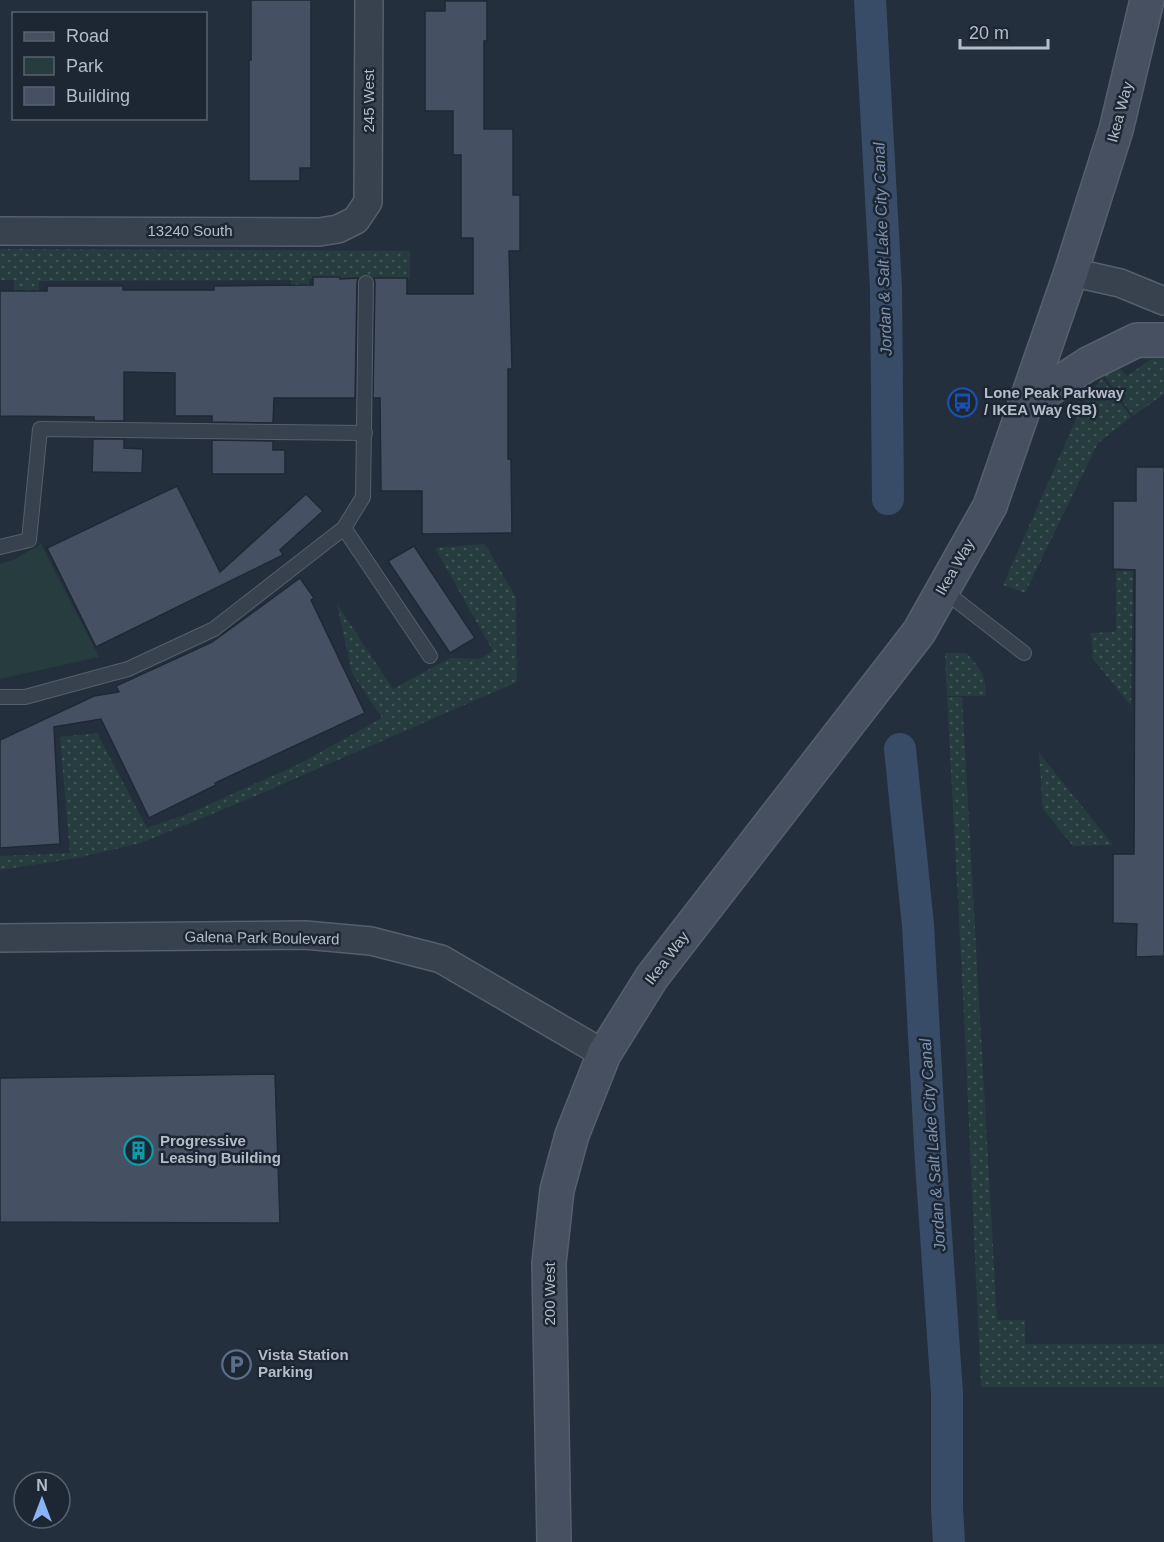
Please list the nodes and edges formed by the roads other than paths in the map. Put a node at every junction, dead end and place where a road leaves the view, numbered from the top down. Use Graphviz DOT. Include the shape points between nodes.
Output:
graph roads {
  1 [pos="369,0"];
  2 [pos="1148,0"];
  3 [pos="368,202"];
  4 [pos="0,231"];
  5 [pos="1071,272"];
  6 [pos="366,283"];
  7 [pos="1164,301"];
  8 [pos="1164,340"];
  9 [pos="1025,405"];
  10 [pos="365,433"];
  11 [pos="344,528"];
  12 [pos="0,547"];
  13 [pos="943,590"];
  14 [pos="1024,654"];
  15 [pos="430,656"];
  16 [pos="0,697"];
  17 [pos="0,938"];
  18 [pos="604,1054"];
  19 [pos="554,1542"];
  1 -- 3 [label="street, 245 West"];
  2 -- 5 [label="main road, Ikea Way" via="1116,130"];
  3 -- 4 [label="street, 13240 South" via="356,220 338,229 318,232"];
  5 -- 7 [label="street" via="1120,284"];
  5 -- 9 [label="main road, Ikea Way"];
  6 -- 10 [label="lane"];
  8 -- 9 [label="main road" via="1137,340 1088,364"];
  9 -- 13 [label="main road, Ikea Way" via="990,506"];
  10 -- 11 [label="lane" via="363,497"];
  10 -- 12 [label="lane" via="39,429 29,540"];
  11 -- 15 [label="lane"];
  11 -- 16 [label="lane" via="214,629 128,669 25,697"];
  13 -- 14 [label="lane"];
  13 -- 18 [label="main road, Ikea Way" via="919,632 652,977"];
  17 -- 18 [label="street, Galena Park Boulevard" via="305,935 371,941 441,959"];
  18 -- 19 [label="main road, 200 West" via="572,1135 557,1190 549,1263"];
}
